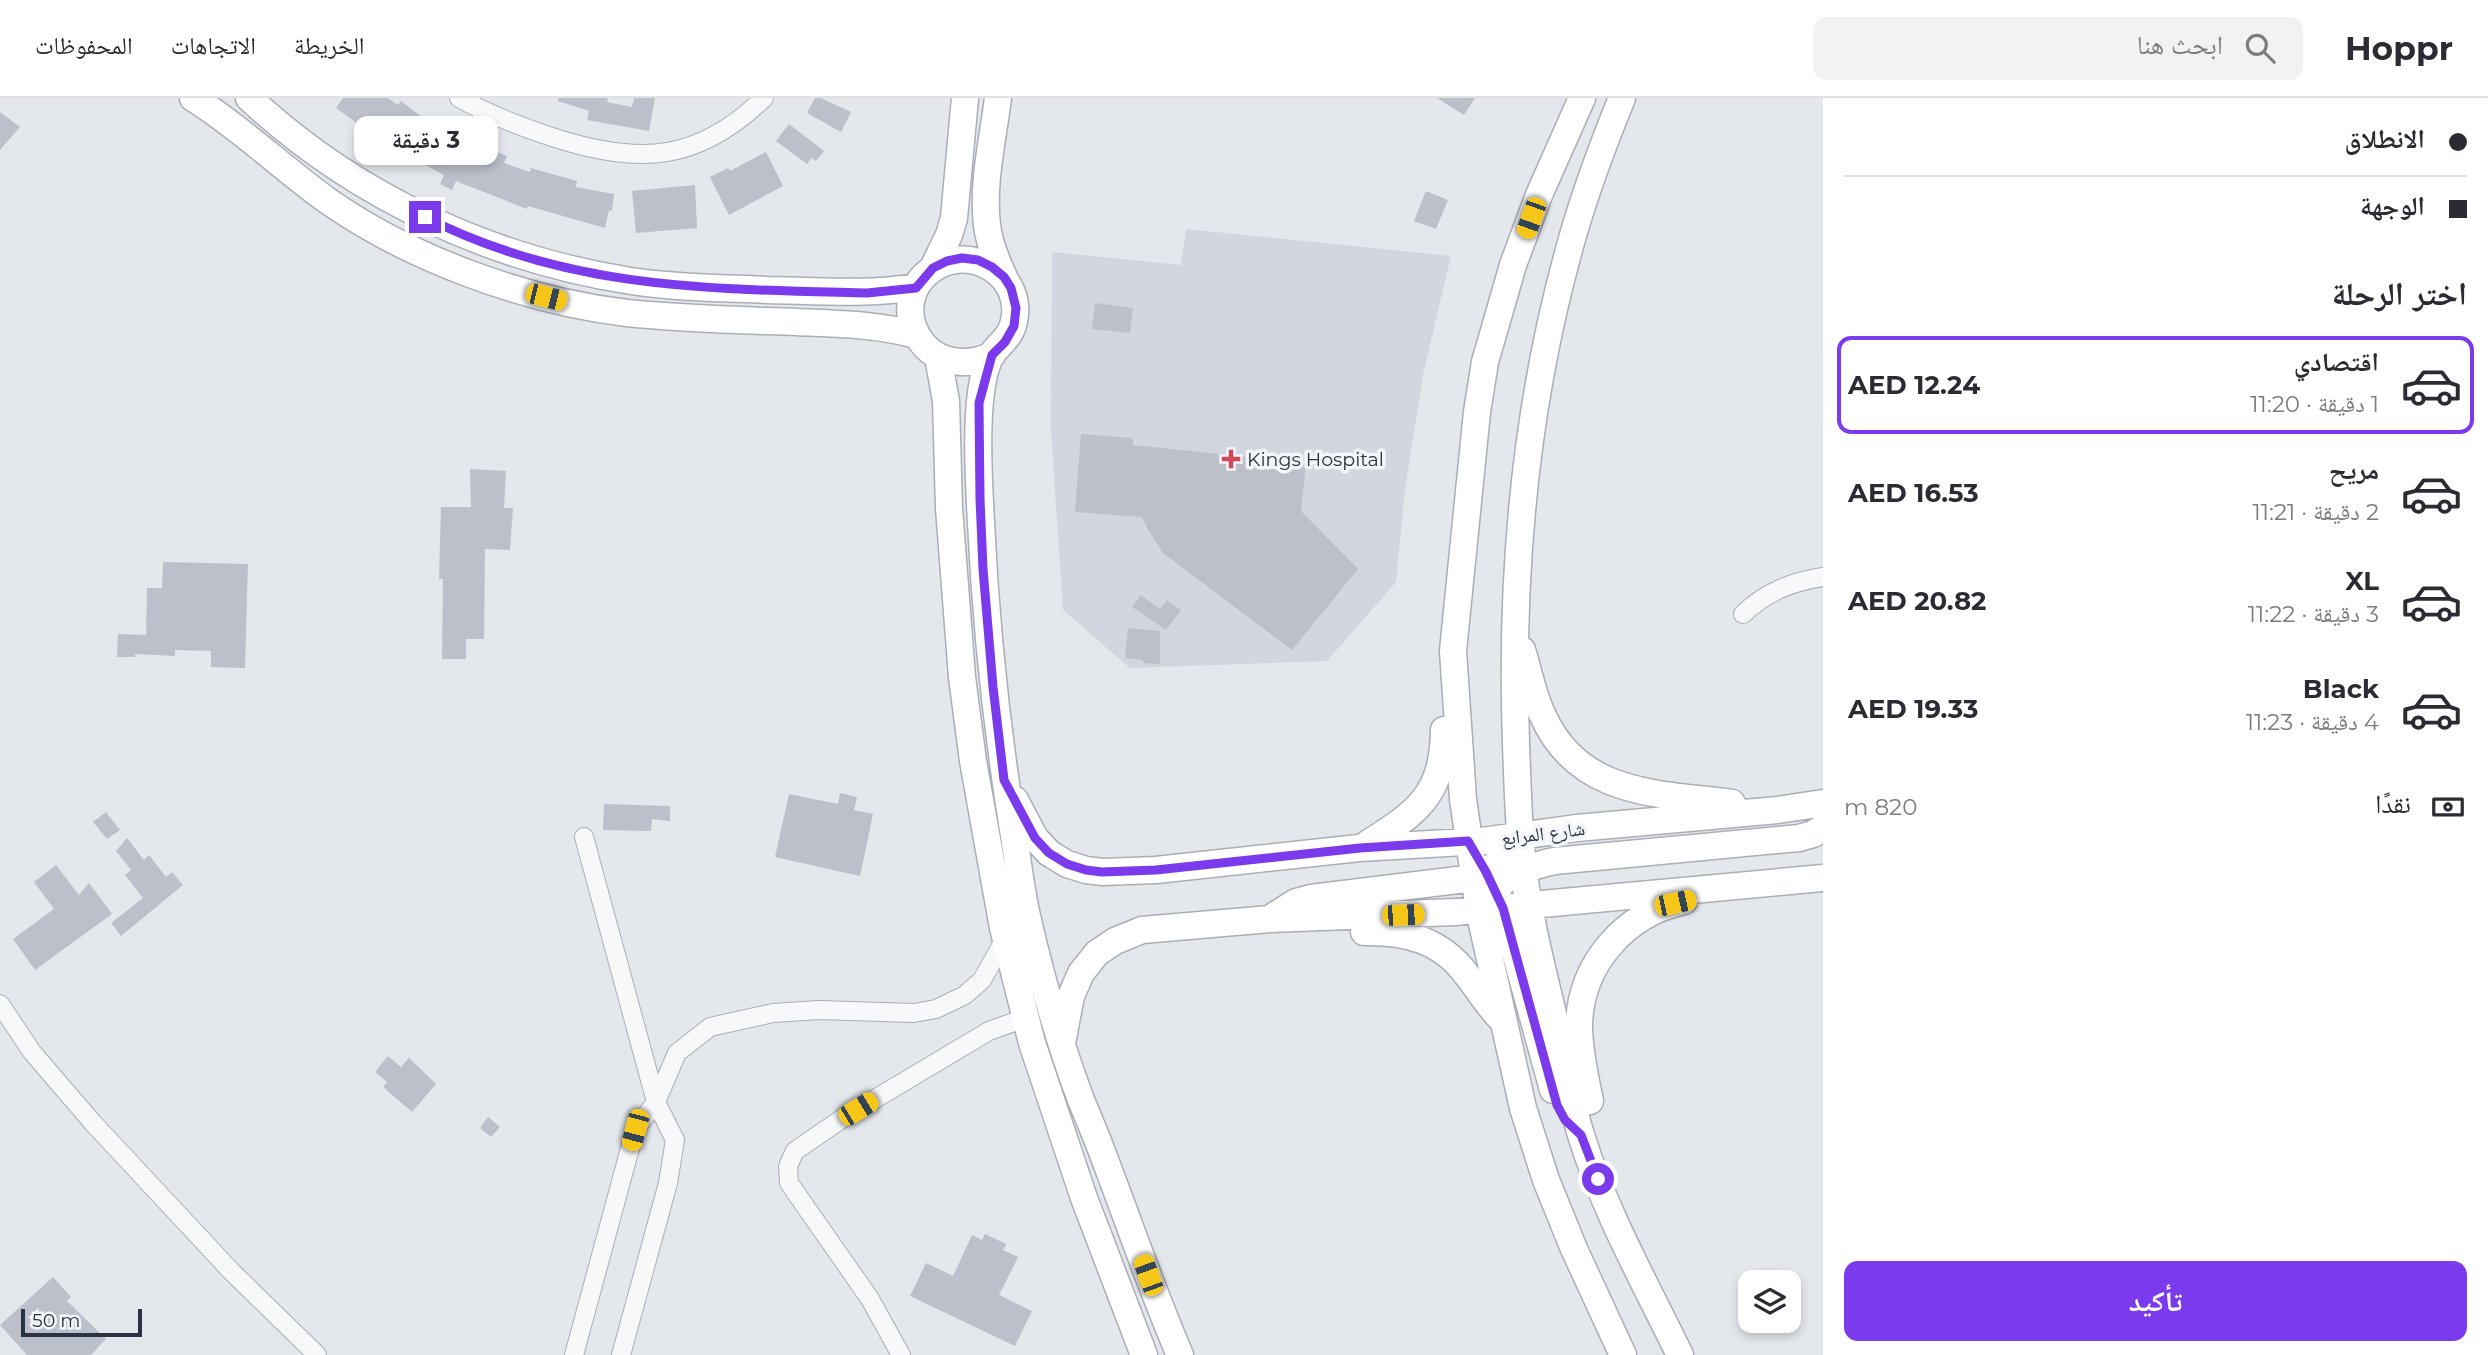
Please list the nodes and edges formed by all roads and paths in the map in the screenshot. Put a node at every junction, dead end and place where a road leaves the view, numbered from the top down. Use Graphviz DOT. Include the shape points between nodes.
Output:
graph roads {
  1 [pos="193,98"];
  2 [pos="249,98"];
  3 [pos="459,98"];
  4 [pos="764,98"];
  5 [pos="965,98"];
  6 [pos="998,98"];
  7 [pos="1582,98"];
  8 [pos="1622,98"];
  9 [pos="1004,277"];
  10 [pos="925,278"];
  11 [pos="916,335"];
  12 [pos="992,355"];
  13 [pos="938,357"];
  14 [pos="1823,577"];
  15 [pos="1743,614"];
  16 [pos="1515,624"];
  17 [pos="1453,651"];
  18 [pos="1004,780"];
  19 [pos="1823,803"];
  20 [pos="1778,810"];
  21 [pos="1823,828"];
  22 [pos="1520,836"];
  23 [pos="584,837"];
  24 [pos="1475,841"];
  25 [pos="1360,848"];
  26 [pos="1823,878"];
  27 [pos="1762,884"];
  28 [pos="1499,886"];
  29 [pos="1270,919"];
  30 [pos="1006,937"];
  31 [pos="0,1004"];
  32 [pos="1025,1018"];
  33 [pos="1503,1021"];
  34 [pos="1062,1043"];
  35 [pos="656,1102"];
  36 [pos="1581,1135"];
  37 [pos="317,1355"];
  38 [pos="574,1355"];
  39 [pos="621,1355"];
  40 [pos="901,1355"];
  41 [pos="1144,1355"];
  42 [pos="1180,1355"];
  43 [pos="1623,1355"];
  44 [pos="1680,1355"];
  1 -- 11 [label="street" via="331,203 380,233 486,279 625,312 860,324"];
  2 -- 10 [label="street" via="314,151 407,208 504,251 568,269 699,288 867,293"];
  3 -- 4 [label="street" via="527,129 584,147 650,155 715,137"];
  5 -- 10 [label="street" via="954,218 942,252"];
  6 -- 9 [label="street" via="986,199 993,252"];
  7 -- 17 [label="street" via="1513,265 1485,362"];
  8 -- 16 [label="street" via="1593,170 1551,322 1526,478"];
  9 -- 10 [label="street" via="970,259 947,261"];
  9 -- 12 [label="street" via="1011,288 1014,326"];
  10 -- 11 [label="street" via="912,303"];
  11 -- 13 [label="street"];
  12 -- 13 [label="street" via="966,364"];
  12 -- 18 [label="street" via="979,403 980,499"];
  13 -- 30 [label="street" via="946,401 962,677 986,845"];
  14 -- 15 [label="street" via="1775,590"];
  16 -- 20 [label="street" via="1542,715 1563,750 1577,763 1634,791"];
  16 -- 22 [label="street"];
  17 -- 24 [label="street" via="1463,799"];
  17 -- 25 [label="street" via="1445,686 1443,761 1437,780 1415,810"];
  18 -- 25 [label="street, شارع المرابع" via="1035,838 1049,853 1086,870 1156,870"];
  18 -- 34 [label="street" via="1027,915"];
  19 -- 20 [label="street, شارع المرابع"];
  20 -- 22 [label="street, شارع المرابع"];
  21 -- 28 [label="street" via="1799,838 1554,861"];
  22 -- 24 [label="street, شارع المرابع"];
  22 -- 28 [label="street"];
  23 -- 35 [label="street"];
  24 -- 25 [label="street, شارع المرابع"];
  24 -- 28 [label="street"];
  26 -- 27 [label="street"];
  27 -- 28 [label="street"];
  27 -- 36 [label="street" via="1675,903 1645,915 1601,955 1581,1004 1581,1050 1590,1101"];
  28 -- 29 [label="street" via="1311,898"];
  28 -- 33 [label="street"];
  28 -- 36 [label="street" via="1557,1105"];
  29 -- 33 [label="street" via="1322,932 1400,933 1431,943 1456,962"];
  29 -- 34 [label="street" via="1142,930 1115,941 1097,953 1081,973 1071,996"];
  30 -- 32 [label="street"];
  30 -- 35 [label="street" via="982,980 965,996 936,1009 773,1013 710,1027 677,1052"];
  31 -- 37 [label="street" via="32,1052 78,1106 231,1271"];
  32 -- 40 [label="street" via="989,1031 843,1118 794,1151 788,1166 789,1183 870,1299"];
  32 -- 41 [label="street" via="1084,1198"];
  33 -- 43 [label="street" via="1546,1180"];
  34 -- 42 [label="street"];
  35 -- 38 [label="street" via="635,1130"];
  35 -- 39 [label="street" via="675,1140 668,1183"];
  36 -- 44 [label="street" via="1625,1242"];
}
